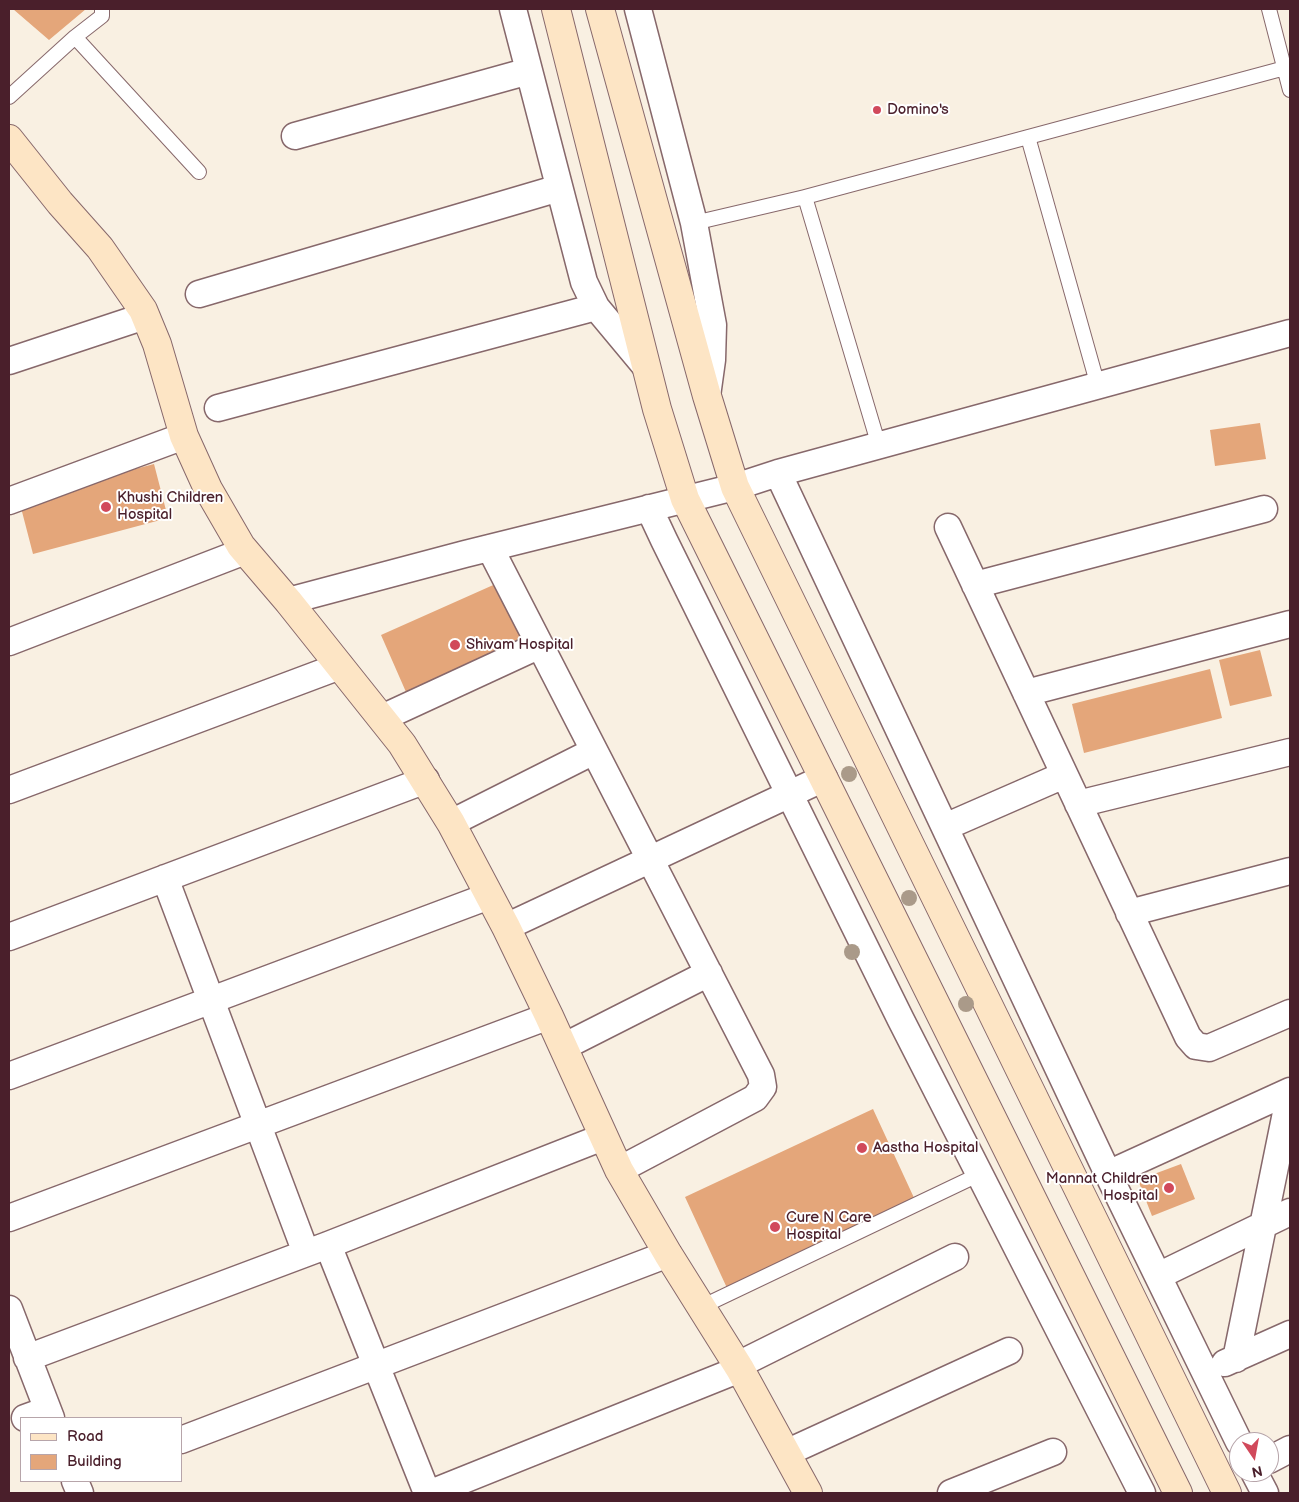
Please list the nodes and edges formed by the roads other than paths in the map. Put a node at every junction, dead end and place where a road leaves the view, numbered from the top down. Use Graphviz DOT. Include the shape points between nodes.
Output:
graph roads {
  1 [pos="102,9"];
  2 [pos="513,9"];
  3 [pos="556,9"];
  4 [pos="600,9"];
  5 [pos="638,9"];
  6 [pos="1269,9"];
  7 [pos="75,37"];
  8 [pos="1284,68"];
  9 [pos="529,71"];
  10 [pos="1290,90"];
  11 [pos="9,97"];
  12 [pos="295,136"];
  13 [pos="1028,137"];
  14 [pos="9,140"];
  15 [pos="9,160"];
  16 [pos="199,172"];
  17 [pos="36,174"];
  18 [pos="559,188"];
  19 [pos="806,197"];
  20 [pos="694,223"];
  21 [pos="199,294"];
  22 [pos="596,307"];
  23 [pos="145,316"];
  24 [pos="1290,333"];
  25 [pos="9,361"];
  26 [pos="646,366"];
  27 [pos="1098,386"];
  28 [pos="707,396"];
  29 [pos="218,408"];
  30 [pos="184,436"];
  31 [pos="879,446"];
  32 [pos="778,473"];
  33 [pos="735,487"];
  34 [pos="685,499"];
  35 [pos="9,502"];
  36 [pos="649,508"];
  37 [pos="1264,509"];
  38 [pos="948,527"];
  39 [pos="490,548"];
  40 [pos="245,551"];
  41 [pos="975,585"];
  42 [pos="288,601"];
  43 [pos="1290,624"];
  44 [pos="9,642"];
  45 [pos="540,645"];
  46 [pos="340,666"];
  47 [pos="1026,693"];
  48 [pos="382,718"];
  49 [pos="594,751"];
  50 [pos="1290,752"];
  51 [pos="1064,774"];
  52 [pos="824,778"];
  53 [pos="426,780"];
  54 [pos="9,790"];
  55 [pos="789,794"];
  56 [pos="1078,804"];
  57 [pos="452,823"];
  58 [pos="945,828"];
  59 [pos="650,859"];
  60 [pos="1290,871"];
  61 [pos="165,878"];
  62 [pos="489,896"];
  63 [pos="1130,913"];
  64 [pos="506,927"];
  65 [pos="9,937"];
  66 [pos="709,973"];
  67 [pos="211,1000"];
  68 [pos="1290,1013"];
  69 [pos="549,1016"];
  70 [pos="563,1047"];
  71 [pos="9,1076"];
  72 [pos="1290,1092"];
  73 [pos="259,1124"];
  74 [pos="603,1137"];
  75 [pos="619,1170"];
  76 [pos="980,1174"];
  77 [pos="1108,1174"];
  78 [pos="1290,1212"];
  79 [pos="9,1218"];
  80 [pos="1264,1225"];
  81 [pos="317,1249"];
  82 [pos="668,1254"];
  83 [pos="955,1257"];
  84 [pos="1158,1276"];
  85 [pos="701,1307"];
  86 [pos="9,1309"];
  87 [pos="1290,1334"];
  88 [pos="1009,1351"];
  89 [pos="27,1358"];
  90 [pos="1236,1359"];
  91 [pos="376,1366"];
  92 [pos="739,1367"];
  93 [pos="1204,1372"];
  94 [pos="41,1415"];
  95 [pos="1234,1432"];
  96 [pos="182,1440"];
  97 [pos="1053,1452"];
  98 [pos="786,1453"];
  99 [pos="486,1483"];
  100 [pos="427,1493"];
  101 [pos="432,1493"];
  102 [pos="807,1493"];
  103 [pos="951,1493"];
  104 [pos="1142,1493"];
  105 [pos="1178,1493"];
  106 [pos="1227,1493"];
  1 -- 7 [label="lane" via="102,16"];
  2 -- 9 [label="street"];
  3 -- 26 [label="street"];
  4 -- 28 [label="street"];
  5 -- 20 [label="street"];
  6 -- 8 [label="lane"];
  7 -- 11 [label="lane"];
  7 -- 16 [label="lane"];
  8 -- 10 [label="lane"];
  8 -- 13 [label="lane"];
  9 -- 12 [label="street"];
  9 -- 18 [label="street"];
  13 -- 19 [label="lane"];
  13 -- 27 [label="lane"];
  14 -- 17 [label="street"];
  15 -- 17 [label="street"];
  17 -- 23 [label="street" via="100,248"];
  18 -- 21 [label="street"];
  18 -- 22 [label="street" via="584,282"];
  19 -- 20 [label="lane"];
  19 -- 31 [label="lane"];
  20 -- 28 [label="street" via="713,325"];
  22 -- 26 [label="street"];
  22 -- 29 [label="street"];
  23 -- 25 [label="street"];
  23 -- 30 [label="street" via="157,344"];
  24 -- 27 [label="street"];
  26 -- 34 [label="street"];
  27 -- 31 [label="street"];
  28 -- 33 [label="street"];
  30 -- 35 [label="street"];
  30 -- 40 [label="street" via="208,489"];
  31 -- 32 [label="street"];
  32 -- 33 [label="street"];
  32 -- 58 [label="street"];
  33 -- 34 [label="street"];
  33 -- 106 [label="street"];
  34 -- 36 [label="street"];
  34 -- 52 [label="street"];
  36 -- 39 [label="street"];
  36 -- 55 [label="street"];
  37 -- 41 [label="street"];
  38 -- 41 [label="street"];
  39 -- 42 [label="street"];
  39 -- 45 [label="street"];
  40 -- 42 [label="street"];
  40 -- 44 [label="street"];
  41 -- 47 [label="street"];
  42 -- 46 [label="street"];
  43 -- 47 [label="street"];
  45 -- 48 [label="street"];
  45 -- 49 [label="street"];
  46 -- 48 [label="street"];
  46 -- 54 [label="street"];
  47 -- 51 [label="street"];
  48 -- 53 [label="street"];
  49 -- 57 [label="street"];
  49 -- 59 [label="street"];
  50 -- 56 [label="street"];
  51 -- 56 [label="street"];
  51 -- 58 [label="street"];
  52 -- 55 [label="street"];
  52 -- 105 [label="street"];
  53 -- 57 [label="street"];
  53 -- 61 [label="street"];
  55 -- 59 [label="street"];
  55 -- 76 [label="street"];
  56 -- 63 [label="street"];
  57 -- 62 [label="street"];
  58 -- 77 [label="street"];
  59 -- 64 [label="street"];
  59 -- 66 [label="street"];
  60 -- 63 [label="street"];
  61 -- 65 [label="street"];
  61 -- 67 [label="street"];
  62 -- 64 [label="street"];
  62 -- 67 [label="street"];
  63 -- 68 [label="street" via="1188,1037 1196,1046 1209,1048"];
  64 -- 69 [label="street"];
  66 -- 70 [label="street"];
  66 -- 75 [label="street" via="761,1075 763,1087 755,1098"];
  67 -- 71 [label="street"];
  67 -- 73 [label="street"];
  69 -- 70 [label="street"];
  69 -- 73 [label="street"];
  70 -- 74 [label="street"];
  72 -- 77 [label="street"];
  72 -- 80 [label="street"];
  73 -- 79 [label="street"];
  73 -- 81 [label="street"];
  74 -- 75 [label="street"];
  74 -- 81 [label="street"];
  75 -- 82 [label="street"];
  76 -- 85 [label="lane"];
  76 -- 104 [label="street"];
  77 -- 84 [label="street"];
  78 -- 80 [label="street"];
  80 -- 84 [label="street"];
  80 -- 90 [label="street"];
  81 -- 89 [label="street"];
  81 -- 91 [label="street"];
  82 -- 85 [label="street"];
  82 -- 91 [label="street"];
  83 -- 92 [label="street"];
  84 -- 93 [label="street"];
  85 -- 92 [label="street"];
  86 -- 89 [label="street"];
  87 -- 90 [label="street"];
  88 -- 98 [label="street"];
  89 -- 94 [label="street"];
  90 -- 93 [label="street"];
  91 -- 96 [label="street"];
  91 -- 100 [label="street"];
  92 -- 98 [label="street"];
  92 -- 99 [label="street"];
  93 -- 95 [label="street"];
  97 -- 103 [label="street"];
  98 -- 102 [label="street"];
  99 -- 101 [label="street"];
}
